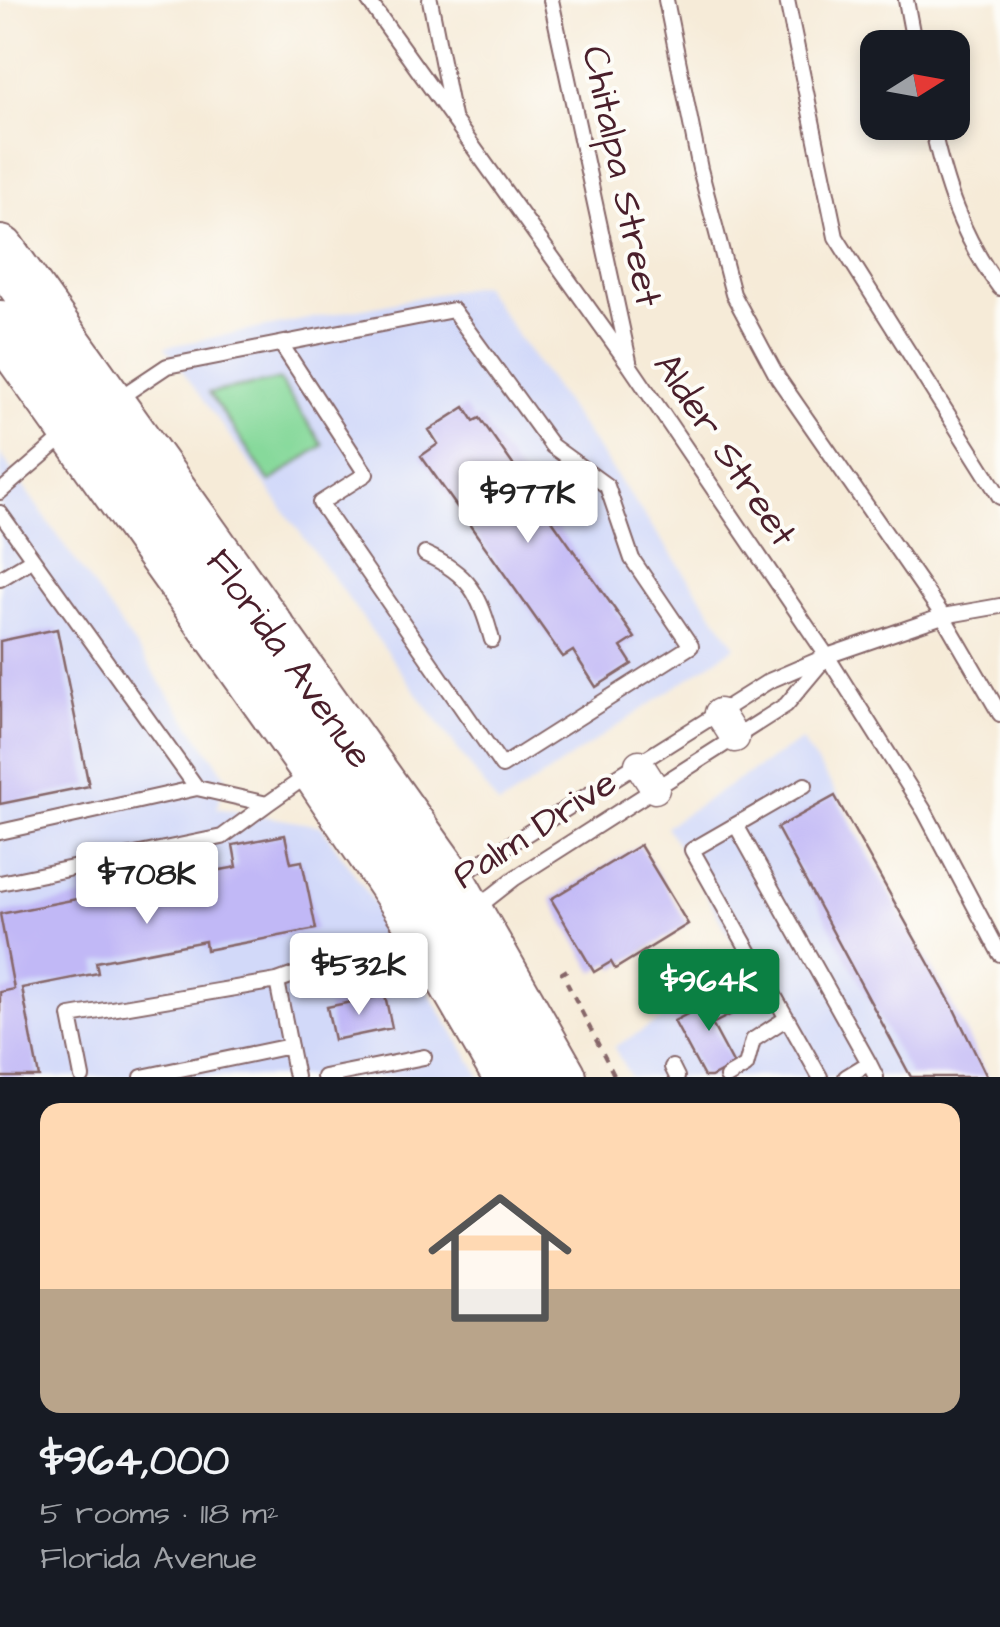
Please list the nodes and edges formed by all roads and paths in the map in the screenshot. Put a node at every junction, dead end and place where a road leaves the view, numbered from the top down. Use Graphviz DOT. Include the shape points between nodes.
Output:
graph roads {
  1 [pos="368,0"];
  2 [pos="430,0"];
  3 [pos="551,0"];
  4 [pos="666,0"];
  5 [pos="787,0"];
  6 [pos="906,0"];
  7 [pos="912,30"];
  8 [pos="454,122"];
  9 [pos="935,140"];
  10 [pos="0,251"];
  11 [pos="1000,288"];
  12 [pos="0,326"];
  13 [pos="281,344"];
  14 [pos="630,366"];
  15 [pos="92,416"];
  16 [pos="0,492"];
  17 [pos="1000,497"];
  18 [pos="0,513"];
  19 [pos="425,554"];
  20 [pos="34,559"];
  21 [pos="0,579"];
  22 [pos="1000,606"];
  23 [pos="943,616"];
  24 [pos="492,640"];
  25 [pos="827,656"];
  26 [pos="719,713"];
  27 [pos="1000,714"];
  28 [pos="735,738"];
  29 [pos="638,764"];
  30 [pos="316,769"];
  31 [pos="804,785"];
  32 [pos="197,788"];
  33 [pos="655,789"];
  34 [pos="268,804"];
  35 [pos="736,824"];
  36 [pos="0,832"];
  37 [pos="0,884"];
  38 [pos="460,898"];
  39 [pos="418,920"];
  40 [pos="1000,954"];
  41 [pos="566,970"];
  42 [pos="277,981"];
  43 [pos="788,1018"];
  44 [pos="290,1046"];
  45 [pos="424,1058"];
  46 [pos="872,1070"];
  47 [pos="82,1077"];
  48 [pos="142,1077"];
  49 [pos="296,1077"];
  50 [pos="324,1077"];
  51 [pos="509,1077"];
  52 [pos="561,1077"];
  53 [pos="614,1077"];
  54 [pos="727,1077"];
  55 [pos="820,1077"];
  56 [pos="846,1077"];
  1 -- 8 [label="lane, Alder Street"];
  2 -- 8 [label="lane"];
  3 -- 14 [label="lane, Chitalpa Street"];
  4 -- 23 [label="lane" via="733,294 778,378"];
  5 -- 17 [label="lane" via="836,237"];
  6 -- 7 [label="lane"];
  8 -- 14 [label="lane, Alder Street"];
  9 -- 11 [label="lane" via="974,253"];
  10 -- 15 [label="highway, Florida Avenue"];
  12 -- 15 [label="highway, Florida Avenue"];
  13 -- 13 [label="lane" via="453,310 552,446 607,486 632,559 691,646 502,766 320,504 366,474"];
  13 -- 15 [label="lane" via="167,366"];
  14 -- 25 [label="lane, Alder Street"];
  15 -- 16 [label="lane"];
  15 -- 30 [label="highway, Florida Avenue"];
  15 -- 38 [label="highway, Florida Avenue"];
  18 -- 20 [label="lane"];
  19 -- 24 [label="lane" via="451,565 470,584"];
  20 -- 21 [label="lane"];
  20 -- 32 [label="lane"];
  22 -- 23 [label="lane, Palm Drive"];
  23 -- 25 [label="lane, Palm Drive"];
  23 -- 27 [label="lane"];
  25 -- 26 [label="lane, Palm Drive"];
  25 -- 28 [label="lane, Palm Drive" via="786,705"];
  25 -- 40 [label="lane, Alder Street" via="925,812"];
  26 -- 28 [label="street"];
  26 -- 29 [label="lane, Palm Drive"];
  28 -- 33 [label="lane, Palm Drive"];
  29 -- 33 [label="street"];
  29 -- 38 [label="lane, Palm Drive"];
  30 -- 34 [label="lane"];
  30 -- 39 [label="highway, Florida Avenue"];
  31 -- 35 [label="lane"];
  32 -- 34 [label="lane"];
  32 -- 36 [label="lane"];
  33 -- 38 [label="lane, Palm Drive" via="515,878"];
  34 -- 37 [label="lane" via="222,837"];
  35 -- 43 [label="lane" via="692,850"];
  35 -- 46 [label="lane"];
  38 -- 39 [label="lane, Palm Drive"];
  38 -- 39 [label="lane, Palm Drive"];
  38 -- 52 [label="highway, Florida Avenue"];
  39 -- 42 [label="lane" via="388,941"];
  39 -- 51 [label="highway, Florida Avenue"];
  41 -- 53 [label="path"];
  42 -- 44 [label="lane"];
  42 -- 47 [label="lane" via="70,1016"];
  43 -- 54 [label="lane" via="753,1040 746,1066"];
  43 -- 55 [label="lane"];
  44 -- 48 [label="lane"];
  44 -- 49 [label="lane"];
  45 -- 50 [label="lane"];
  46 -- 56 [label="lane"];
}
